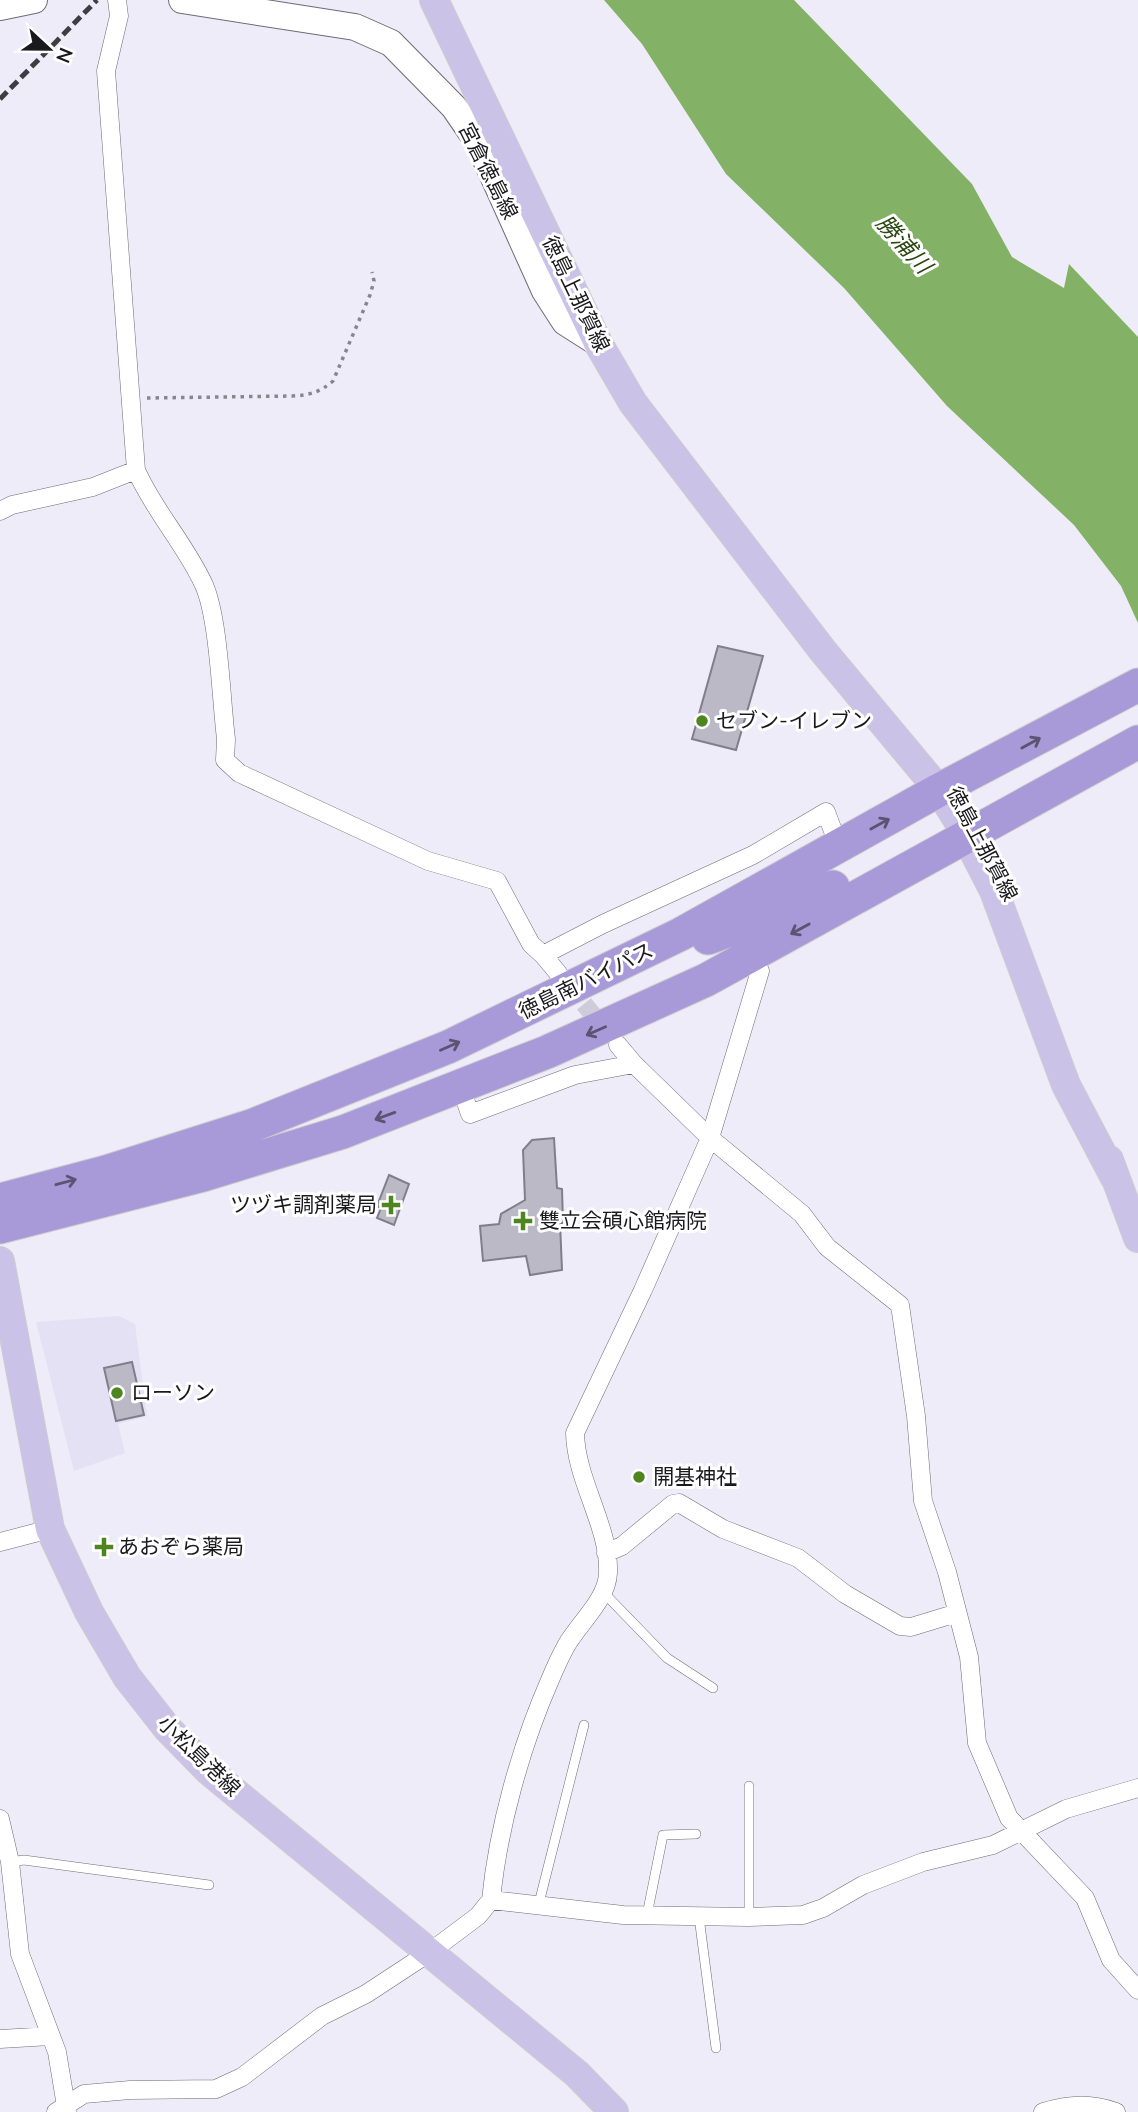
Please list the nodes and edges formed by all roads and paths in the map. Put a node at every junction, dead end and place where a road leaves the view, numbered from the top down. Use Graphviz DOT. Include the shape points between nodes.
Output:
graph roads {
  1 [pos="33,0"];
  2 [pos="117,0"];
  3 [pos="182,0"];
  4 [pos="434,0"];
  5 [pos="0,7"];
  6 [pos="372,272"];
  7 [pos="598,343"];
  8 [pos="131,398"];
  9 [pos="136,470"];
  10 [pos="0,511"];
  11 [pos="1138,685"];
  12 [pos="1138,742"];
  13 [pos="954,783"];
  14 [pos="973,825"];
  15 [pos="839,847"];
  16 [pos="544,955"];
  17 [pos="619,966"];
  18 [pos="760,971"];
  19 [pos="558,973"];
  20 [pos="618,1045"];
  21 [pos="634,1064"];
  22 [pos="461,1088"];
  23 [pos="710,1138"];
  24 [pos="0,1200"];
  25 [pos="0,1227"];
  26 [pos="1138,1238"];
  27 [pos="0,1261"];
  28 [pos="50,1529"];
  29 [pos="0,1542"];
  30 [pos="606,1553"];
  31 [pos="603,1592"];
  32 [pos="957,1613"];
  33 [pos="713,1688"];
  34 [pos="584,1725"];
  35 [pos="749,1786"];
  36 [pos="1138,1788"];
  37 [pos="0,1819"];
  38 [pos="1022,1832"];
  39 [pos="696,1834"];
  40 [pos="10,1862"];
  41 [pos="209,1885"];
  42 [pos="491,1900"];
  43 [pos="538,1907"];
  44 [pos="647,1916"];
  45 [pos="699,1917"];
  46 [pos="749,1917"];
  47 [pos="430,1952"];
  48 [pos="1138,1990"];
  49 [pos="51,2036"];
  50 [pos="0,2039"];
  51 [pos="716,2048"];
  52 [pos="63,2110"];
  53 [pos="614,2112"];
  54 [pos="1043,2112"];
  55 [pos="1116,2112"];
  1 -- 5 [label="main road"];
  2 -- 8 [label="street" via="119,16 106,71"];
  3 -- 7 [label="main road, 宮倉徳島線" via="355,27 391,43 428,78 478,142 545,291 565,322"];
  4 -- 7 [label="main road, 徳島上那賀線"];
  6 -- 8 [label="path" via="370,295 333,381 322,390 293,396"];
  7 -- 13 [label="main road, 徳島上那賀線" via="671,456 758,563"];
  8 -- 9 [label="street"];
  9 -- 10 [label="street" via="93,487"];
  9 -- 16 [label="street" via="204,584 211,606 225,760 239,773 428,860 497,881 531,944"];
  13 -- 11 [label="highway, 徳島南バイパス, one-way"];
  12 -- 14 [label="highway"];
  13 -- 14 [label="main road, 徳島上那賀線"];
  15 -- 13 [label="highway, 徳島南バイパス, one-way"];
  14 -- 17 [label="highway" via="792,907"];
  14 -- 22 [label="highway, one-way" via="706,980"];
  14 -- 26 [label="main road, 徳島上那賀線" via="1028,929"];
  15 -- 16 [label="street" via="826,812 753,855"];
  15 -- 17 [label="highway, 徳島南バイパス"];
  16 -- 19 [label="street"];
  24 -- 17 [label="highway, 徳島南バイパス, one-way" via="251,1126 448,1047"];
  18 -- 23 [label="street"];
  20 -- 21 [label="street"];
  21 -- 22 [label="street" via="575,1074 470,1114"];
  21 -- 23 [label="street"];
  22 -- 25 [label="highway, one-way" via="343,1132 203,1175"];
  23 -- 30 [label="street" via="575,1433 575,1452"];
  23 -- 32 [label="street" via="802,1214 827,1247 900,1305 923,1501"];
  27 -- 28 [label="main road, 小松島港線"];
  28 -- 29 [label="street"];
  28 -- 47 [label="main road, 小松島港線" via="89,1612 127,1677 167,1728 209,1771"];
  30 -- 31 [label="street" via="608,1574"];
  30 -- 32 [label="street" via="679,1503 723,1529 798,1558 845,1594 900,1626"];
  31 -- 33 [label="lane" via="667,1658"];
  31 -- 42 [label="street" via="567,1646 535,1721 495,1856"];
  32 -- 38 [label="street" via="968,1657 977,1743 1009,1818"];
  34 -- 43 [label="lane"];
  35 -- 46 [label="lane"];
  36 -- 38 [label="street" via="1066,1809"];
  37 -- 40 [label="street"];
  38 -- 46 [label="street" via="967,1853 923,1862 803,1914"];
  38 -- 48 [label="street" via="1085,1898 1111,1960"];
  39 -- 44 [label="lane" via="663,1835"];
  40 -- 41 [label="lane" via="24,1860"];
  40 -- 49 [label="street" via="20,1954"];
  42 -- 43 [label="street"];
  42 -- 47 [label="street" via="478,1916"];
  43 -- 44 [label="street"];
  44 -- 45 [label="street"];
  45 -- 46 [label="street"];
  45 -- 51 [label="lane"];
  47 -- 52 [label="street" via="366,1994 322,2016 242,2077 216,2089 84,2094"];
  47 -- 53 [label="main road, 小松島港線" via="577,2074"];
  49 -- 50 [label="street"];
  49 -- 52 [label="street"];
  54 -- 55 [label="street" via="1068,2105"];
}
